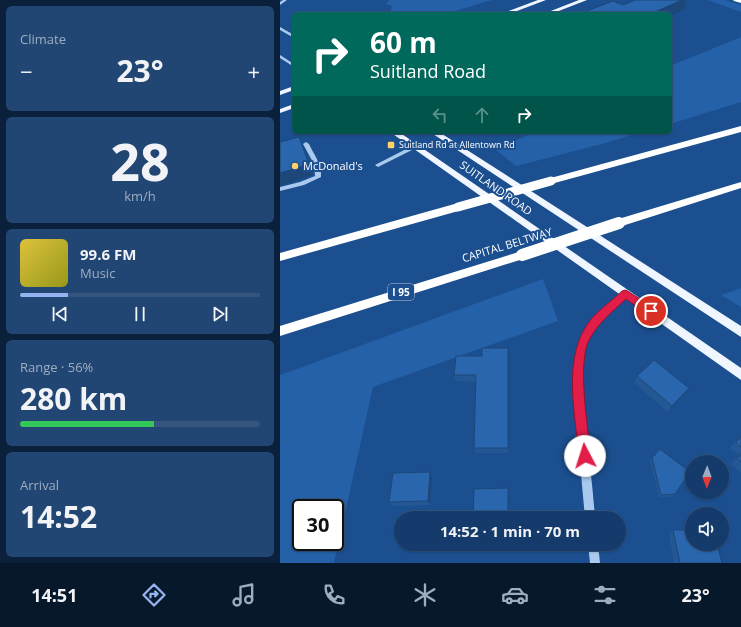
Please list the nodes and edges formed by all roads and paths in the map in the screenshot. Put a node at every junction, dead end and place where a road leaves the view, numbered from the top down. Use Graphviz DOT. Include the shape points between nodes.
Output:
graph roads {
  1 [pos="285,0"];
  2 [pos="543,0"];
  3 [pos="584,0"];
  4 [pos="736,0"];
  5 [pos="741,2"];
  6 [pos="280,4"];
  7 [pos="510,12"];
  8 [pos="551,12"];
  9 [pos="280,28"];
  10 [pos="292,36"];
  11 [pos="280,56"];
  12 [pos="292,65"];
  13 [pos="292,89"];
  14 [pos="280,93"];
  15 [pos="292,107"];
  16 [pos="280,111"];
  17 [pos="292,112"];
  18 [pos="280,114"];
  19 [pos="741,129"];
  20 [pos="397,134"];
  21 [pos="437,134"];
  22 [pos="306,144"];
  23 [pos="414,147"];
  24 [pos="378,165"];
  25 [pos="741,185"];
  26 [pos="280,189"];
  27 [pos="280,258"];
  28 [pos="626,294"];
  29 [pos="280,331"];
  30 [pos="741,332"];
  31 [pos="741,374"];
  32 [pos="589,511"];
  33 [pos="594,551"];
  34 [pos="595,563"];
  1 -- 6 [label="street"];
  2 -- 7 [label="main road"];
  3 -- 8 [label="main road"];
  4 -- 5 [label="highway"];
  9 -- 10 [label="street"];
  11 -- 12 [label="street"];
  13 -- 14 [label="main road"];
  15 -- 16 [label="main road"];
  17 -- 18 [label="main road"];
  19 -- 27 [label="highway, bridge" via="458,206"];
  20 -- 23 [label="main road, SUITLAND ROAD"];
  21 -- 30 [label="main road, SUITLAND ROAD"];
  22 -- 26 [label="street" via="317,166 318,177"];
  23 -- 24 [label="street"];
  23 -- 28 [label="main road, SUITLAND ROAD"];
  25 -- 29 [label="highway, CAPITAL BELTWAY / I 95, bridge"];
  28 -- 31 [label="main road, SUITLAND ROAD"];
  28 -- 32 [label="street" via="592,325 580,353 579,393"];
  33 -- 34 [label="street"];
}
